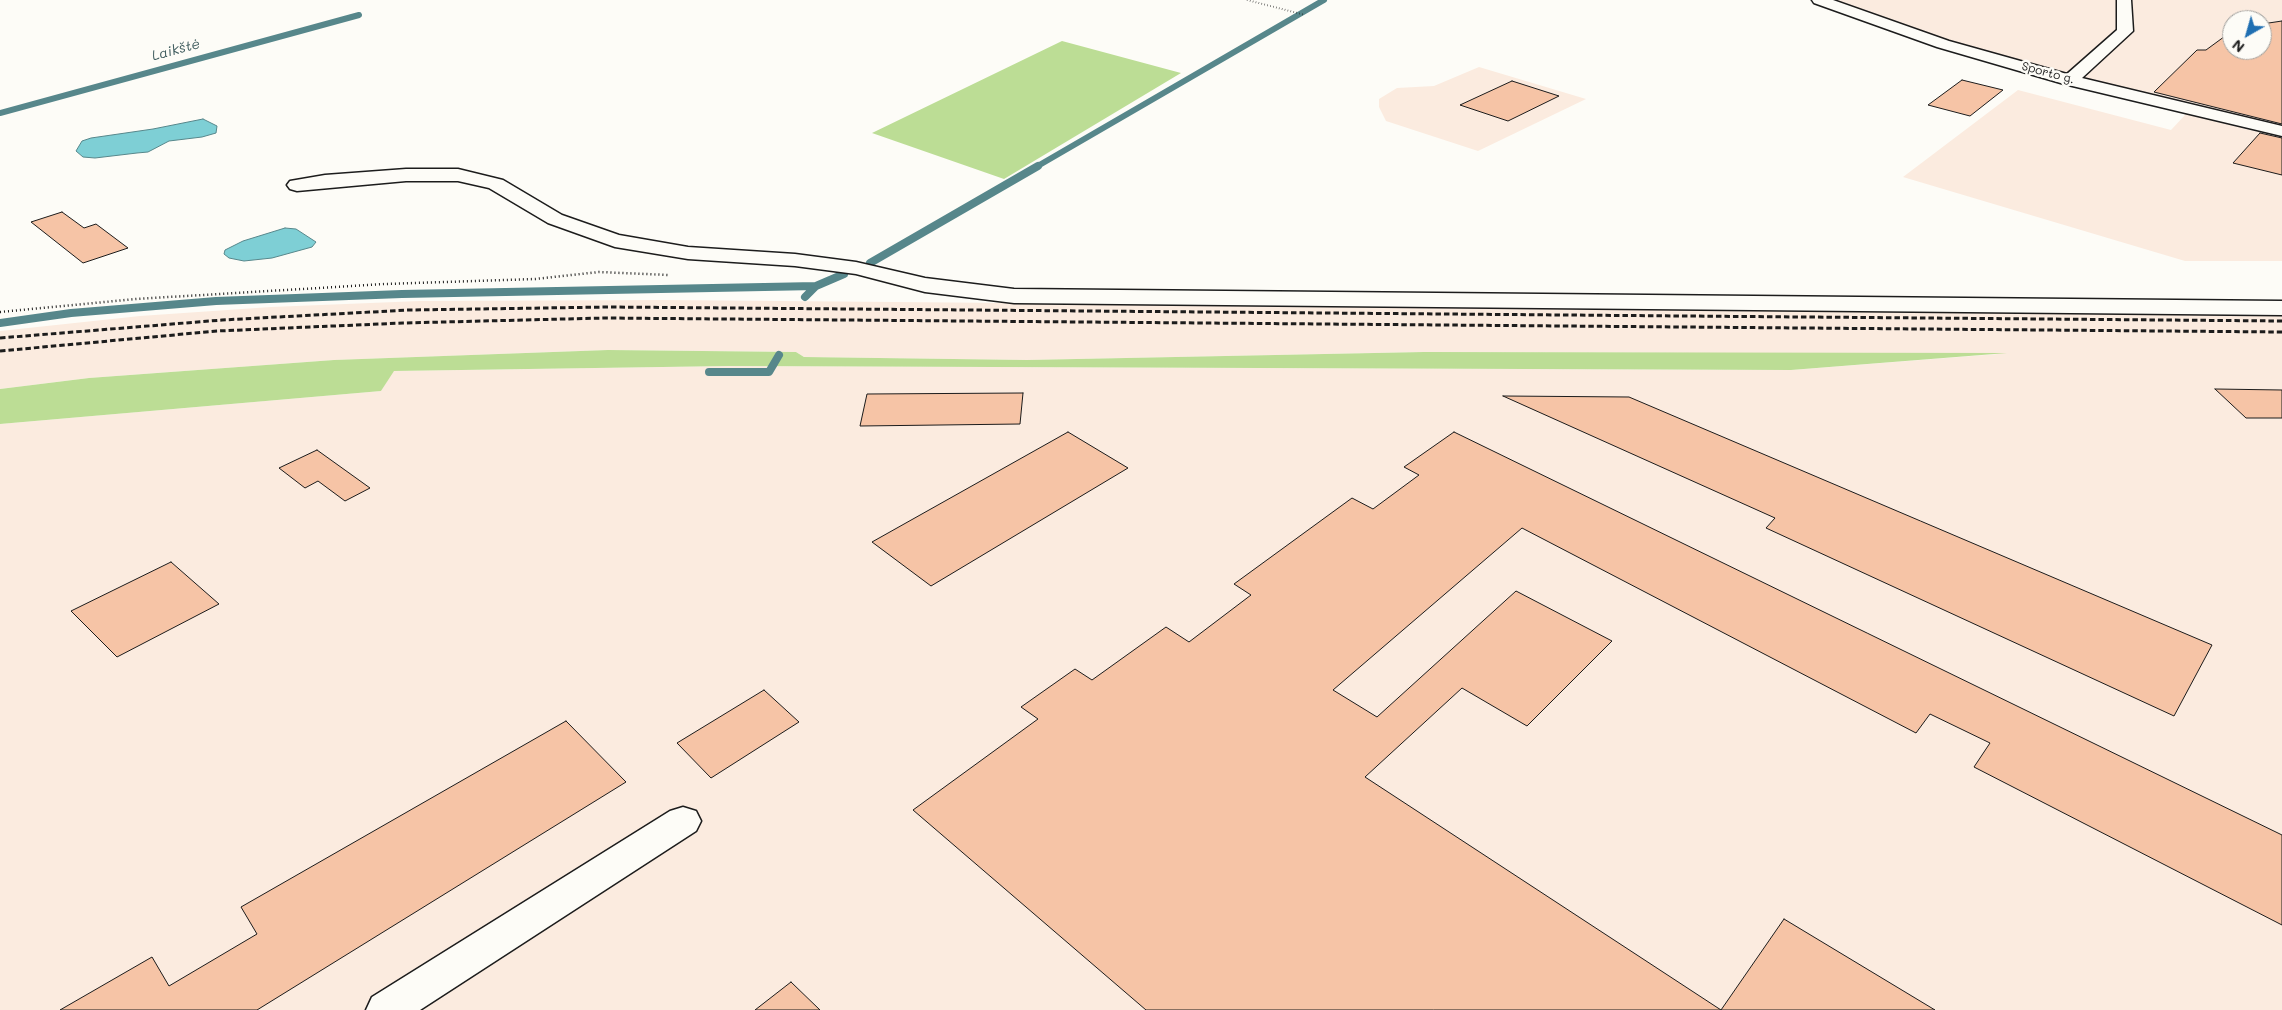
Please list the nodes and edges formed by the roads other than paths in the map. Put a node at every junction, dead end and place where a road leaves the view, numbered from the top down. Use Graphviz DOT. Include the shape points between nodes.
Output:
graph roads {
  1 [pos="1819,0"];
  2 [pos="2124,0"];
  3 [pos="2070,80"];
  4 [pos="2282,131"];
  5 [pos="296,186"];
  6 [pos="2282,308"];
  7 [pos="683,820"];
  8 [pos="386,1010"];
  1 -- 3 [label="street, Sporto g." via="1943,44"];
  2 -- 3 [label="street" via="2125,31"];
  3 -- 4 [label="street, Sporto g."];
  5 -- 6 [label="street" via="406,175 458,175 496,184 555,219 615,241 688,253 796,260 856,268 925,284 1014,296"];
  7 -- 8 [label="street"];
}
